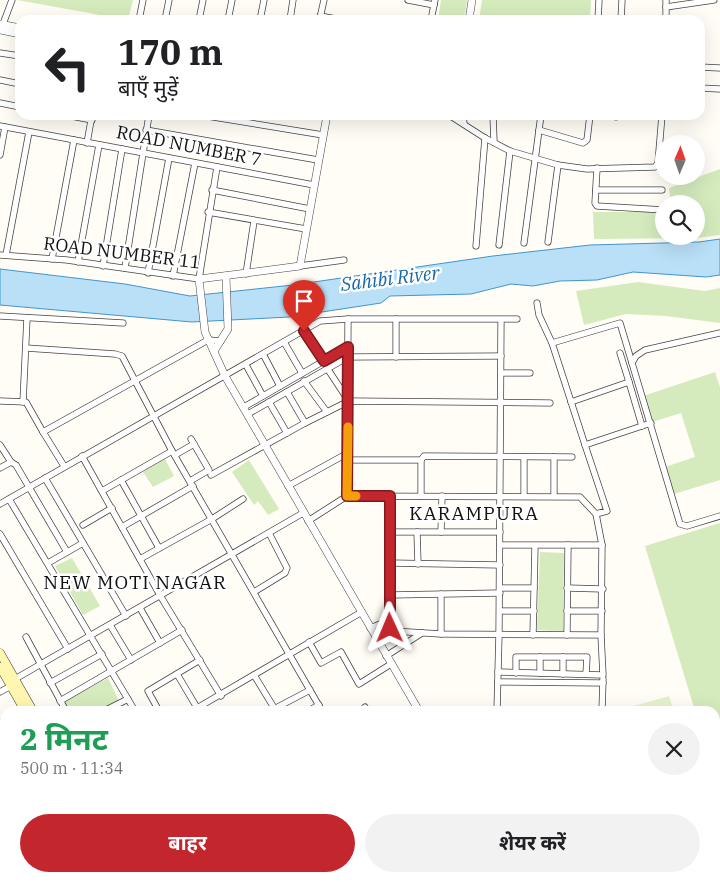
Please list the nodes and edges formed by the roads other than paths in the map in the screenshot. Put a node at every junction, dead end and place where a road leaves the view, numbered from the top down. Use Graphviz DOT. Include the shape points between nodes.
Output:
graph roads {
  1 [pos="12,0"];
  2 [pos="143,0"];
  3 [pos="169,0"];
  4 [pos="203,0"];
  5 [pos="232,0"];
  6 [pos="264,0"];
  7 [pos="294,0"];
  8 [pos="324,0"];
  9 [pos="408,0"];
  10 [pos="472,0"];
  11 [pos="599,0"];
  12 [pos="622,0"];
  13 [pos="666,0"];
  14 [pos="709,0"];
  15 [pos="434,2"];
  16 [pos="666,7"];
  17 [pos="140,15"];
  18 [pos="166,15"];
  19 [pos="201,15"];
  20 [pos="229,15"];
  21 [pos="261,15"];
  22 [pos="291,15"];
  23 [pos="321,15"];
  24 [pos="432,15"];
  25 [pos="469,15"];
  26 [pos="598,15"];
  27 [pos="621,15"];
  28 [pos="666,15"];
  29 [pos="1,26"];
  30 [pos="15,27"];
  31 [pos="15,32"];
  32 [pos="0,53"];
  33 [pos="15,55"];
  34 [pos="705,67"];
  35 [pos="720,68"];
  36 [pos="0,80"];
  37 [pos="15,83"];
  38 [pos="705,88"];
  39 [pos="720,89"];
  40 [pos="0,103"];
  41 [pos="15,106"];
  42 [pos="91,120"];
  43 [pos="148,120"];
  44 [pos="230,120"];
  45 [pos="326,120"];
  46 [pos="458,120"];
  47 [pos="464,120"];
  48 [pos="493,120"];
  49 [pos="540,120"];
  50 [pos="589,120"];
  51 [pos="662,120"];
  52 [pos="464,124"];
  53 [pos="2,127"];
  54 [pos="146,130"];
  55 [pos="539,130"];
  56 [pos="29,132"];
  57 [pos="323,136"];
  58 [pos="485,138"];
  59 [pos="74,140"];
  60 [pos="494,142"];
  61 [pos="87,143"];
  62 [pos="99,145"];
  63 [pos="122,149"];
  64 [pos="510,150"];
  65 [pos="143,153"];
  66 [pos="0,155"];
  67 [pos="169,158"];
  68 [pos="535,158"];
  69 [pos="318,160"];
  70 [pos="195,163"];
  71 [pos="558,165"];
  72 [pos="217,167"];
  73 [pos="597,168"];
  74 [pos="314,185"];
  75 [pos="212,190"];
  76 [pos="596,190"];
  77 [pos="662,190"];
  78 [pos="310,209"];
  79 [pos="655,209"];
  80 [pos="208,212"];
  81 [pos="254,220"];
  82 [pos="306,229"];
  83 [pos="548,242"];
  84 [pos="524,243"];
  85 [pos="499,245"];
  86 [pos="476,246"];
  87 [pos="3,255"];
  88 [pos="52,259"];
  89 [pos="344,260"];
  90 [pos="78,262"];
  91 [pos="103,266"];
  92 [pos="300,266"];
  93 [pos="125,268"];
  94 [pos="148,272"];
  95 [pos="246,274"];
  96 [pos="173,276"];
  97 [pos="226,278"];
  98 [pos="199,281"];
  99 [pos="536,303"];
  100 [pos="0,316"];
  101 [pos="27,318"];
  102 [pos="348,319"];
  103 [pos="396,319"];
  104 [pos="517,319"];
  105 [pos="501,320"];
  106 [pos="123,322"];
  107 [pos="304,331"];
  108 [pos="720,333"];
  109 [pos="208,340"];
  110 [pos="221,342"];
  111 [pos="284,342"];
  112 [pos="552,343"];
  113 [pos="348,347"];
  114 [pos="26,348"];
  115 [pos="214,351"];
  116 [pos="620,352"];
  117 [pos="263,354"];
  118 [pos="501,356"];
  119 [pos="348,357"];
  120 [pos="396,357"];
  121 [pos="324,361"];
  122 [pos="632,363"];
  123 [pos="246,365"];
  124 [pos="327,368"];
  125 [pos="502,372"];
  126 [pos="302,373"];
  127 [pos="530,373"];
  128 [pos="226,376"];
  129 [pos="135,381"];
  130 [pos="304,381"];
  131 [pos="629,382"];
  132 [pos="280,386"];
  133 [pos="287,392"];
  134 [pos="263,396"];
  135 [pos="0,401"];
  136 [pos="349,401"];
  137 [pos="502,401"];
  138 [pos="23,402"];
  139 [pos="269,402"];
  140 [pos="571,402"];
  141 [pos="550,403"];
  142 [pos="244,407"];
  143 [pos="327,412"];
  144 [pos="248,414"];
  145 [pos="154,416"];
  146 [pos="305,423"];
  147 [pos="651,423"];
  148 [pos="642,426"];
  149 [pos="43,432"];
  150 [pos="287,433"];
  151 [pos="0,445"];
  152 [pos="264,445"];
  153 [pos="585,445"];
  154 [pos="174,453"];
  155 [pos="82,456"];
  156 [pos="348,457"];
  157 [pos="501,457"];
  158 [pos="524,457"];
  159 [pos="554,457"];
  160 [pos="572,457"];
  161 [pos="421,460"];
  162 [pos="11,462"];
  163 [pos="64,466"];
  164 [pos="0,468"];
  165 [pos="211,475"];
  166 [pos="45,478"];
  167 [pos="121,480"];
  168 [pos="192,484"];
  169 [pos="288,486"];
  170 [pos="29,487"];
  171 [pos="102,491"];
  172 [pos="501,495"];
  173 [pos="347,496"];
  174 [pos="390,496"];
  175 [pos="421,496"];
  176 [pos="442,496"];
  177 [pos="524,496"];
  178 [pos="554,496"];
  179 [pos="10,499"];
  180 [pos="243,499"];
  181 [pos="0,504"];
  182 [pos="112,508"];
  183 [pos="303,513"];
  184 [pos="596,514"];
  185 [pos="142,516"];
  186 [pos="720,516"];
  187 [pos="212,519"];
  188 [pos="308,521"];
  189 [pos="83,525"];
  190 [pos="122,527"];
  191 [pos="390,532"];
  192 [pos="417,532"];
  193 [pos="442,532"];
  194 [pos="500,532"];
  195 [pos="269,533"];
  196 [pos="0,534"];
  197 [pos="83,543"];
  198 [pos="500,545"];
  199 [pos="602,545"];
  200 [pos="534,546"];
  201 [pos="568,546"];
  202 [pos="159,548"];
  203 [pos="67,552"];
  204 [pos="232,554"];
  205 [pos="140,558"];
  206 [pos="48,562"];
  207 [pos="390,563"];
  208 [pos="418,564"];
  209 [pos="500,565"];
  210 [pos="534,588"];
  211 [pos="567,588"];
  212 [pos="603,589"];
  213 [pos="500,590"];
  214 [pos="254,592"];
  215 [pos="440,594"];
  216 [pos="390,595"];
  217 [pos="161,596"];
  218 [pos="140,608"];
  219 [pos="567,610"];
  220 [pos="500,611"];
  221 [pos="534,611"];
  222 [pos="602,611"];
  223 [pos="360,613"];
  224 [pos="126,616"];
  225 [pos="390,620"];
  226 [pos="110,625"];
  227 [pos="370,628"];
  228 [pos="182,630"];
  229 [pos="422,633"];
  230 [pos="441,634"];
  231 [pos="500,634"];
  232 [pos="533,635"];
  233 [pos="567,635"];
  234 [pos="601,635"];
  235 [pos="91,636"];
  236 [pos="26,637"];
  237 [pos="309,642"];
  238 [pos="160,643"];
  239 [pos="68,649"];
  240 [pos="0,653"];
  241 [pos="102,654"];
  242 [pos="290,654"];
  243 [pos="386,656"];
  244 [pos="540,657"];
  245 [pos="563,657"];
  246 [pos="130,660"];
  247 [pos="200,660"];
  248 [pos="391,664"];
  249 [pos="40,665"];
  250 [pos="0,667"];
  251 [pos="112,671"];
  252 [pos="498,672"];
  253 [pos="516,672"];
  254 [pos="540,673"];
  255 [pos="177,674"];
  256 [pos="563,674"];
  257 [pos="586,674"];
  258 [pos="254,675"];
  259 [pos="603,675"];
  260 [pos="13,682"];
  261 [pos="498,682"];
  262 [pos="50,683"];
  263 [pos="603,683"];
  264 [pos="310,690"];
  265 [pos="0,692"];
  266 [pos="221,696"];
  267 [pos="128,699"];
  268 [pos="60,701"];
  269 [pos="319,705"];
  270 [pos="23,706"];
  271 [pos="30,706"];
  272 [pos="63,706"];
  273 [pos="114,706"];
  274 [pos="132,706"];
  275 [pos="156,706"];
  276 [pos="194,706"];
  277 [pos="203,706"];
  278 [pos="273,706"];
  279 [pos="282,706"];
  280 [pos="416,706"];
  281 [pos="497,706"];
  282 [pos="602,706"];
  1 -- 29 [label="street"];
  2 -- 17 [label="street"];
  3 -- 18 [label="street"];
  4 -- 19 [label="street"];
  5 -- 20 [label="street"];
  6 -- 21 [label="street"];
  7 -- 22 [label="street"];
  8 -- 23 [label="street"];
  9 -- 15 [label="street"];
  10 -- 25 [label="street"];
  11 -- 26 [label="street"];
  12 -- 27 [label="street"];
  13 -- 16 [label="street"];
  14 -- 16 [label="street"];
  15 -- 24 [label="street"];
  16 -- 28 [label="street"];
  29 -- 30 [label="street"];
  29 -- 31 [label="street"];
  32 -- 33 [label="street"];
  34 -- 35 [label="street"];
  36 -- 37 [label="street"];
  38 -- 39 [label="street"];
  40 -- 41 [label="street"];
  42 -- 61 [label="street"];
  43 -- 54 [label="street"];
  44 -- 57 [label="street"];
  45 -- 57 [label="street"];
  46 -- 52 [label="street"];
  47 -- 52 [label="street"];
  48 -- 60 [label="street"];
  49 -- 55 [label="street"];
  50 -- 55 [label="street" via="587,140 583,143"];
  51 -- 73 [label="street" via="658,162 652,168"];
  52 -- 58 [label="street"];
  53 -- 56 [label="street, ROAD NUMBER 7"];
  53 -- 66 [label="street"];
  54 -- 65 [label="street"];
  54 -- 69 [label="street"];
  55 -- 68 [label="street"];
  56 -- 59 [label="street, ROAD NUMBER 7"];
  56 -- 87 [label="street"];
  57 -- 69 [label="street"];
  58 -- 60 [label="street"];
  58 -- 86 [label="street"];
  59 -- 61 [label="street, ROAD NUMBER 7"];
  59 -- 88 [label="street"];
  60 -- 64 [label="street"];
  61 -- 62 [label="street, ROAD NUMBER 7"];
  62 -- 63 [label="street, ROAD NUMBER 7"];
  62 -- 90 [label="street"];
  63 -- 65 [label="street, ROAD NUMBER 7"];
  63 -- 91 [label="street"];
  64 -- 68 [label="street"];
  64 -- 85 [label="street"];
  65 -- 67 [label="street, ROAD NUMBER 7"];
  65 -- 93 [label="street"];
  67 -- 70 [label="street, ROAD NUMBER 7"];
  67 -- 94 [label="street"];
  68 -- 71 [label="street"];
  68 -- 84 [label="street"];
  69 -- 74 [label="street"];
  70 -- 72 [label="street, ROAD NUMBER 7"];
  70 -- 96 [label="street"];
  71 -- 73 [label="street"];
  71 -- 83 [label="street"];
  72 -- 74 [label="street, ROAD NUMBER 7"];
  72 -- 75 [label="street"];
  73 -- 76 [label="street"];
  74 -- 78 [label="street"];
  75 -- 78 [label="street"];
  75 -- 80 [label="street"];
  76 -- 77 [label="street"];
  76 -- 79 [label="street" via="597,206"];
  78 -- 82 [label="street"];
  80 -- 81 [label="street"];
  80 -- 98 [label="street"];
  81 -- 82 [label="street"];
  81 -- 95 [label="street"];
  82 -- 92 [label="street"];
  87 -- 88 [label="street, ROAD NUMBER 11"];
  88 -- 90 [label="street, ROAD NUMBER 11"];
  89 -- 92 [label="street"];
  90 -- 91 [label="street, ROAD NUMBER 11"];
  91 -- 93 [label="street, ROAD NUMBER 11"];
  92 -- 95 [label="street, ROAD NUMBER 11"];
  93 -- 94 [label="street, ROAD NUMBER 11"];
  94 -- 96 [label="street, ROAD NUMBER 11"];
  95 -- 97 [label="street, ROAD NUMBER 11"];
  96 -- 98 [label="street, ROAD NUMBER 11"];
  97 -- 98 [label="street, ROAD NUMBER 11"];
  97 -- 110 [label="street" via="228,329"];
  98 -- 109 [label="street"];
  99 -- 112 [label="street"];
  100 -- 101 [label="street"];
  101 -- 106 [label="street"];
  101 -- 114 [label="street"];
  102 -- 103 [label="street"];
  102 -- 107 [label="street" via="324,320"];
  102 -- 113 [label="street"];
  103 -- 105 [label="street"];
  103 -- 120 [label="street"];
  104 -- 105 [label="street"];
  105 -- 118 [label="street"];
  107 -- 111 [label="street"];
  107 -- 121 [label="street"];
  108 -- 122 [label="street" via="644,350"];
  109 -- 110 [label="street"];
  109 -- 115 [label="street"];
  109 -- 129 [label="street"];
  110 -- 115 [label="street"];
  111 -- 117 [label="street"];
  111 -- 126 [label="street"];
  112 -- 122 [label="street" via="620,323"];
  112 -- 140 [label="street"];
  113 -- 119 [label="street"];
  113 -- 121 [label="street"];
  114 -- 129 [label="street" via="119,355"];
  114 -- 138 [label="street"];
  115 -- 128 [label="street"];
  116 -- 131 [label="street"];
  117 -- 123 [label="street"];
  117 -- 132 [label="street"];
  118 -- 120 [label="street"];
  118 -- 125 [label="street"];
  119 -- 120 [label="street"];
  119 -- 124 [label="street"];
  119 -- 136 [label="street"];
  121 -- 126 [label="street"];
  122 -- 147 [label="street"];
  123 -- 128 [label="street"];
  123 -- 134 [label="street"];
  124 -- 130 [label="street"];
  124 -- 136 [label="street"];
  125 -- 127 [label="street"];
  125 -- 137 [label="street"];
  126 -- 132 [label="street"];
  128 -- 142 [label="street"];
  128 -- 145 [label="street"];
  129 -- 145 [label="street"];
  129 -- 149 [label="street"];
  130 -- 133 [label="street"];
  130 -- 143 [label="street"];
  131 -- 140 [label="street"];
  131 -- 148 [label="street"];
  132 -- 134 [label="street"];
  133 -- 139 [label="street"];
  133 -- 146 [label="street"];
  134 -- 142 [label="street"];
  135 -- 138 [label="street"];
  136 -- 137 [label="street"];
  136 -- 143 [label="street"];
  136 -- 156 [label="street"];
  137 -- 141 [label="street"];
  137 -- 157 [label="street"];
  138 -- 149 [label="street"];
  139 -- 144 [label="street"];
  139 -- 150 [label="street"];
  140 -- 153 [label="street"];
  142 -- 144 [label="street"];
  143 -- 146 [label="street"];
  144 -- 152 [label="street"];
  145 -- 154 [label="street"];
  145 -- 155 [label="street"];
  146 -- 150 [label="street"];
  147 -- 148 [label="street"];
  147 -- 186 [label="street" via="680,524 687,526"];
  148 -- 153 [label="street"];
  149 -- 163 [label="street"];
  150 -- 152 [label="street"];
  151 -- 162 [label="street"];
  152 -- 165 [label="street"];
  152 -- 169 [label="street"];
  153 -- 184 [label="street" via="607,510"];
  154 -- 167 [label="street"];
  154 -- 168 [label="street"];
  154 -- 168 [label="street" via="192,442 209,470"];
  155 -- 163 [label="street"];
  155 -- 171 [label="street"];
  156 -- 161 [label="street"];
  156 -- 169 [label="street"];
  156 -- 173 [label="street"];
  157 -- 158 [label="street"];
  157 -- 161 [label="street" via="424,456"];
  157 -- 172 [label="street"];
  158 -- 159 [label="street"];
  158 -- 177 [label="street"];
  159 -- 160 [label="street"];
  159 -- 178 [label="street"];
  161 -- 175 [label="street"];
  162 -- 164 [label="street"];
  162 -- 170 [label="street"];
  163 -- 166 [label="street"];
  166 -- 170 [label="street"];
  166 -- 197 [label="street"];
  167 -- 171 [label="street"];
  167 -- 185 [label="street"];
  168 -- 185 [label="street"];
  168 -- 187 [label="street"];
  169 -- 183 [label="street"];
  170 -- 179 [label="street"];
  170 -- 203 [label="street"];
  171 -- 182 [label="street"];
  172 -- 176 [label="street"];
  172 -- 177 [label="street"];
  172 -- 194 [label="street"];
  173 -- 174 [label="street"];
  173 -- 188 [label="street"];
  174 -- 175 [label="street"];
  174 -- 191 [label="street"];
  175 -- 176 [label="street"];
  176 -- 193 [label="street"];
  177 -- 178 [label="street"];
  178 -- 184 [label="street" via="580,497"];
  179 -- 181 [label="street"];
  179 -- 206 [label="street"];
  180 -- 187 [label="street"];
  182 -- 189 [label="street"];
  182 -- 190 [label="street"];
  183 -- 188 [label="street"];
  183 -- 195 [label="street"];
  184 -- 199 [label="street"];
  185 -- 190 [label="street"];
  185 -- 202 [label="street"];
  187 -- 202 [label="street"];
  187 -- 204 [label="street"];
  188 -- 223 [label="street"];
  190 -- 205 [label="street"];
  191 -- 192 [label="street"];
  191 -- 207 [label="street"];
  192 -- 193 [label="street"];
  192 -- 208 [label="street"];
  193 -- 194 [label="street"];
  194 -- 198 [label="street"];
  195 -- 204 [label="street"];
  195 -- 214 [label="street" via="287,568 285,573"];
  196 -- 239 [label="street"];
  197 -- 203 [label="street"];
  197 -- 224 [label="street"];
  198 -- 200 [label="street"];
  198 -- 209 [label="street"];
  199 -- 201 [label="street"];
  199 -- 212 [label="street"];
  200 -- 201 [label="street"];
  200 -- 210 [label="street"];
  201 -- 211 [label="street"];
  202 -- 205 [label="street"];
  203 -- 206 [label="street"];
  204 -- 214 [label="street"];
  204 -- 217 [label="street"];
  205 -- 217 [label="street"];
  206 -- 235 [label="street"];
  207 -- 208 [label="street"];
  207 -- 216 [label="street"];
  208 -- 209 [label="street"];
  209 -- 213 [label="street"];
  210 -- 213 [label="street"];
  210 -- 221 [label="street"];
  211 -- 212 [label="street"];
  211 -- 219 [label="street"];
  212 -- 222 [label="street"];
  213 -- 215 [label="street"];
  213 -- 220 [label="street"];
  214 -- 242 [label="street"];
  215 -- 216 [label="street"];
  215 -- 230 [label="street"];
  216 -- 225 [label="street"];
  217 -- 218 [label="street"];
  217 -- 228 [label="street"];
  218 -- 224 [label="street"];
  218 -- 238 [label="street"];
  219 -- 222 [label="street"];
  219 -- 233 [label="street"];
  220 -- 221 [label="street"];
  220 -- 231 [label="street"];
  221 -- 232 [label="street"];
  222 -- 234 [label="street"];
  223 -- 227 [label="street"];
  223 -- 237 [label="street"];
  224 -- 226 [label="street"];
  225 -- 227 [label="street"];
  225 -- 229 [label="street" via="392,631"];
  226 -- 235 [label="street"];
  226 -- 246 [label="street"];
  227 -- 243 [label="street"];
  228 -- 238 [label="street"];
  228 -- 247 [label="street"];
  229 -- 230 [label="street"];
  229 -- 243 [label="street"];
  230 -- 231 [label="street"];
  231 -- 232 [label="street"];
  231 -- 252 [label="street"];
  232 -- 233 [label="street"];
  233 -- 234 [label="street"];
  234 -- 259 [label="street"];
  235 -- 239 [label="street"];
  235 -- 241 [label="street"];
  236 -- 249 [label="street"];
  237 -- 242 [label="street"];
  237 -- 248 [label="street" via="321,663 341,652 359,684"];
  238 -- 246 [label="street"];
  239 -- 249 [label="street"];
  240 -- 260 [label="main road"];
  241 -- 251 [label="street"];
  241 -- 262 [label="street"];
  242 -- 258 [label="street"];
  242 -- 264 [label="street"];
  243 -- 248 [label="street"];
  244 -- 245 [label="street"];
  244 -- 253 [label="street" via="516,657"];
  244 -- 254 [label="street"];
  245 -- 256 [label="street"];
  245 -- 257 [label="street" via="586,657"];
  246 -- 251 [label="street"];
  247 -- 255 [label="street"];
  247 -- 266 [label="street"];
  248 -- 280 [label="street"];
  249 -- 260 [label="street"];
  249 -- 262 [label="street"];
  250 -- 260 [label="main road"];
  251 -- 267 [label="street"];
  251 -- 268 [label="street"];
  252 -- 253 [label="street"];
  252 -- 261 [label="street"];
  253 -- 254 [label="street"];
  254 -- 256 [label="street"];
  255 -- 275 [label="street" via="148,691"];
  255 -- 276 [label="street"];
  256 -- 257 [label="street"];
  257 -- 259 [label="street"];
  258 -- 266 [label="street"];
  258 -- 278 [label="street"];
  259 -- 263 [label="street"];
  260 -- 265 [label="street"];
  260 -- 270 [label="main road"];
  260 -- 271 [label="main road"];
  261 -- 263 [label="street"];
  261 -- 281 [label="street"];
  262 -- 268 [label="street"];
  263 -- 282 [label="street"];
  264 -- 269 [label="street"];
  264 -- 279 [label="street"];
  266 -- 277 [label="street"];
  267 -- 273 [label="street"];
  267 -- 274 [label="street"];
  268 -- 272 [label="street"];
}
